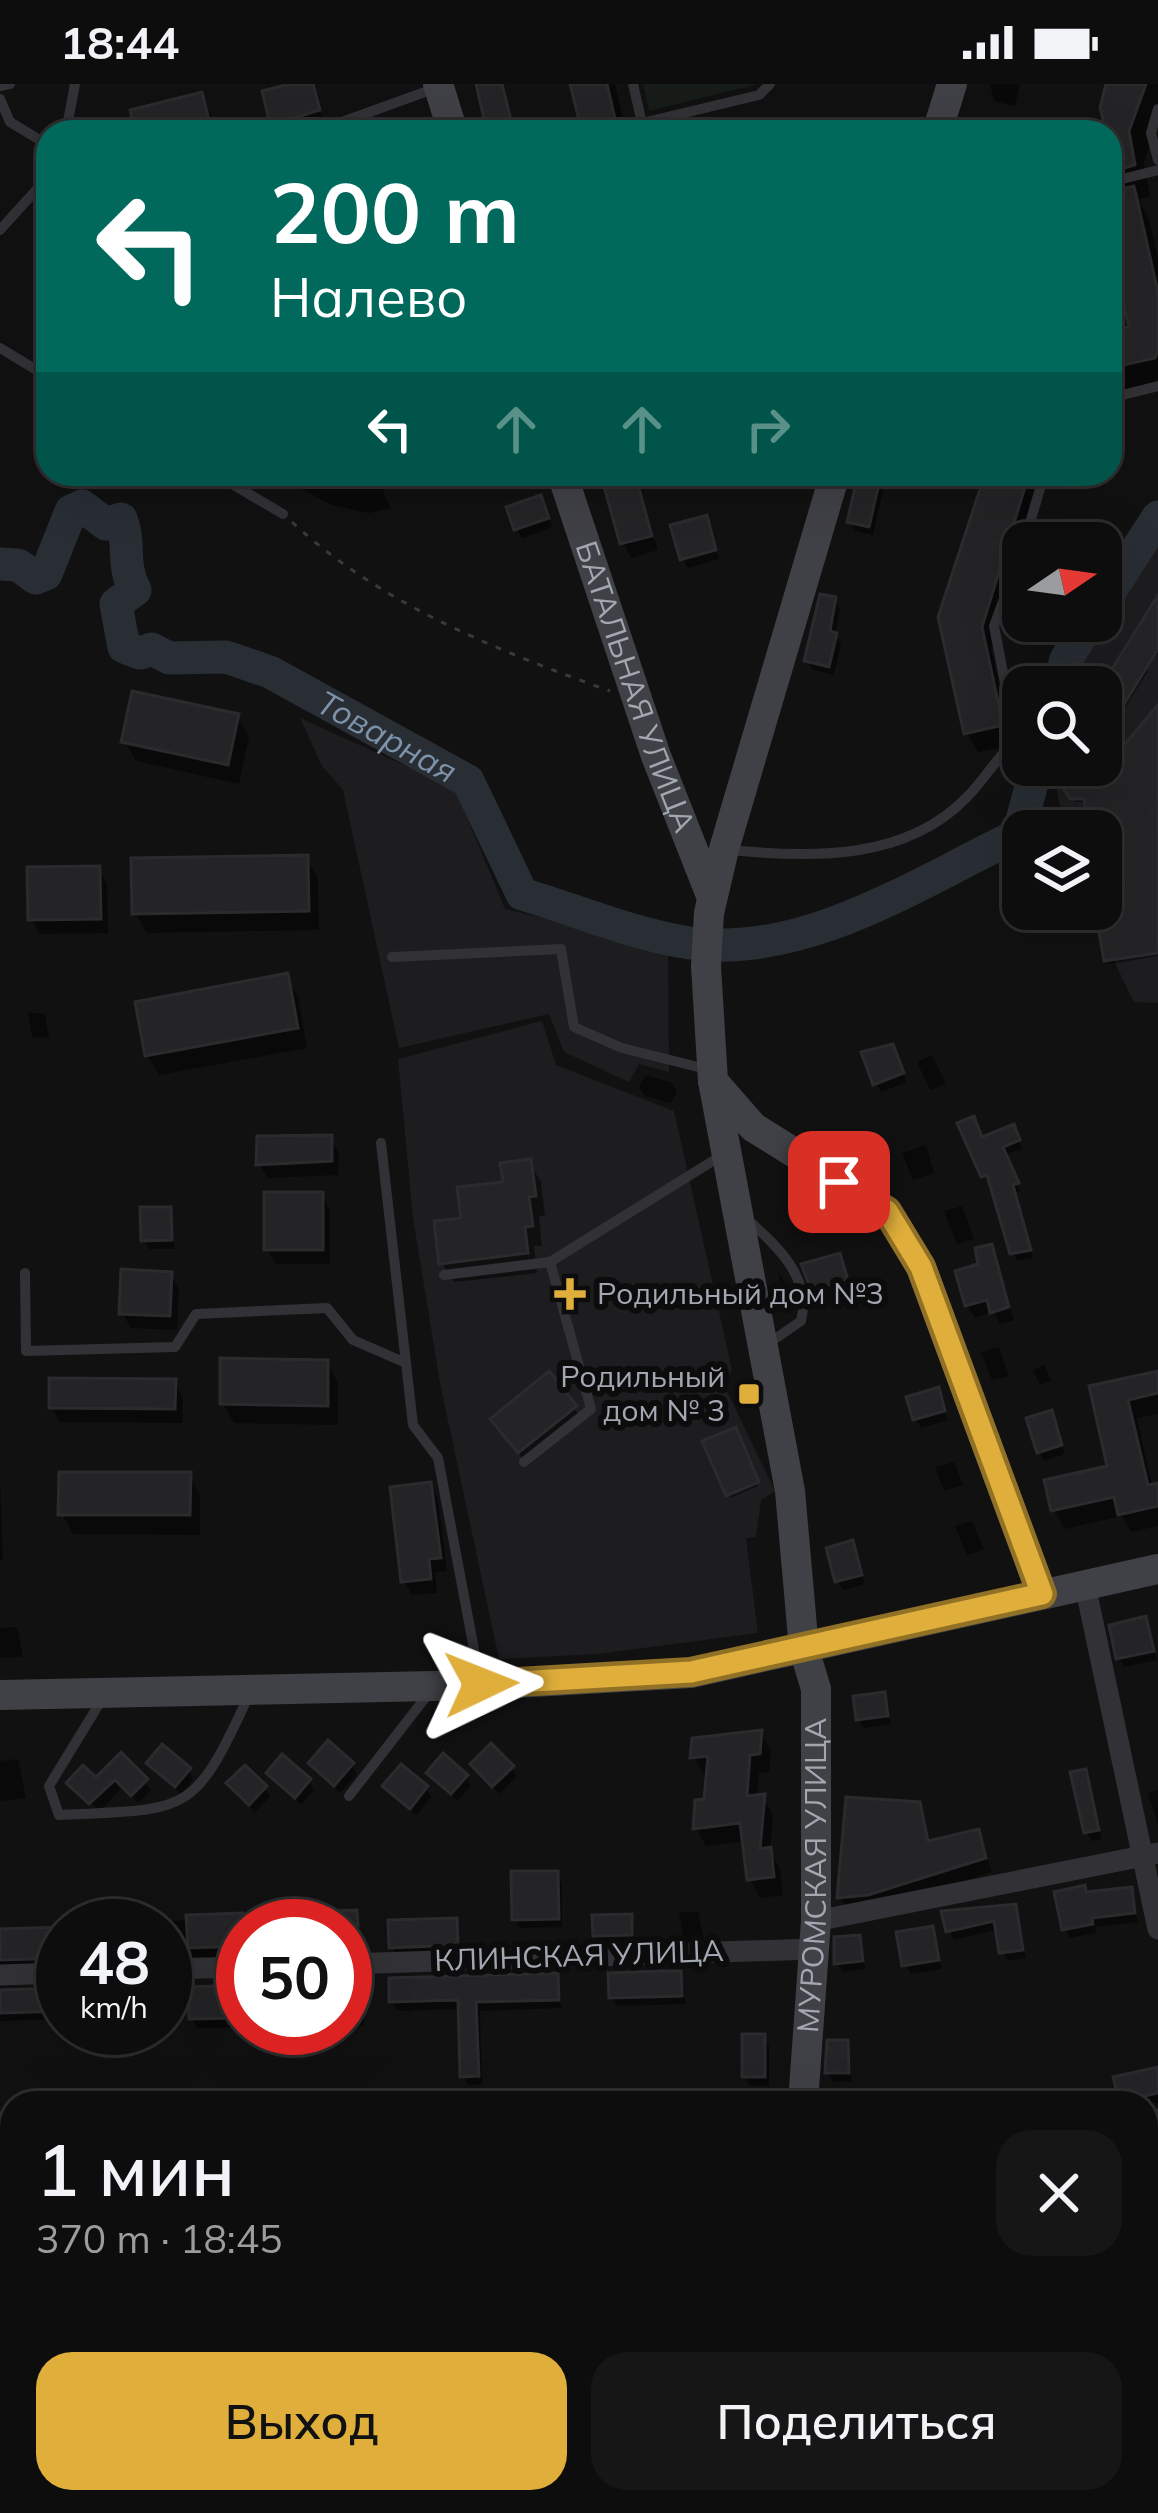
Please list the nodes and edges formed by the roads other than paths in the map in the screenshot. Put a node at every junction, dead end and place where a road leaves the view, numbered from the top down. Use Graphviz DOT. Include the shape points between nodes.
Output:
graph roads {
  1 [pos="10,84"];
  2 [pos="75,84"];
  3 [pos="633,84"];
  4 [pos="770,84"];
  5 [pos="952,84"];
  6 [pos="0,86"];
  7 [pos="438,86"];
  8 [pos="0,99"];
  9 [pos="1158,109"];
  10 [pos="68,120"];
  11 [pos="347,120"];
  12 [pos="449,120"];
  13 [pos="641,120"];
  14 [pos="655,120"];
  15 [pos="941,120"];
  16 [pos="5,123"];
  17 [pos="36,140"];
  18 [pos="1158,160"];
  19 [pos="1158,170"];
  20 [pos="1122,179"];
  21 [pos="36,190"];
  22 [pos="0,230"];
  23 [pos="0,348"];
  24 [pos="36,369"];
  25 [pos="1158,386"];
  26 [pos="1122,395"];
  27 [pos="235,486"];
  28 [pos="566,486"];
  29 [pos="831,486"];
  30 [pos="1041,486"];
  31 [pos="283,514"];
  32 [pos="1031,522"];
  33 [pos="1002,604"];
  34 [pos="674,808"];
  35 [pos="734,812"];
  36 [pos="724,849"];
  37 [pos="711,906"];
  38 [pos="392,957"];
  39 [pos="713,1076"];
  40 [pos="753,1127"];
  41 [pos="380,1143"];
  42 [pos="727,1153"];
  43 [pos="737,1210"];
  44 [pos="550,1262"];
  45 [pos="25,1273"];
  46 [pos="444,1275"];
  47 [pos="763,1347"];
  48 [pos="406,1363"];
  49 [pos="524,1462"];
  50 [pos="1158,1569"];
  51 [pos="1085,1585"];
  52 [pos="1042,1594"];
  53 [pos="804,1648"];
  54 [pos="481,1684"];
  55 [pos="435,1686"];
  56 [pos="251,1690"];
  57 [pos="106,1693"];
  58 [pos="0,1695"];
  59 [pos="349,1796"];
  60 [pos="1150,1855"];
  61 [pos="1158,1929"];
  62 [pos="815,1935"];
  63 [pos="372,1962"];
  64 [pos="36,1973"];
  65 [pos="0,1975"];
  66 [pos="804,2091"];
  1 -- 6 [label="lane"];
  2 -- 10 [label="lane"];
  3 -- 13 [label="lane"];
  4 -- 14 [label="lane" via="759,95"];
  5 -- 15 [label="main road"];
  7 -- 11 [label="lane"];
  7 -- 12 [label="main road"];
  8 -- 16 [label="lane"];
  9 -- 18 [label="lane" via="1151,133"];
  16 -- 17 [label="lane"];
  19 -- 20 [label="lane"];
  21 -- 22 [label="lane"];
  23 -- 24 [label="lane"];
  25 -- 26 [label="lane"];
  27 -- 31 [label="lane"];
  28 -- 34 [label="main road, БАТАЛЬНАЯ УЛИЦА"];
  29 -- 35 [label="main road, МУРОМСКАЯ УЛИЦА"];
  30 -- 32 [label="lane"];
  33 -- 36 [label="lane" via="994,626 1016,740 966,799 905,841 849,854"];
  34 -- 35 [label="main road" via="695,820"];
  34 -- 37 [label="main road, БАТАЛЬНАЯ УЛИЦА"];
  35 -- 36 [label="main road, МУРОМСКАЯ УЛИЦА"];
  36 -- 37 [label="main road, МУРОМСКАЯ УЛИЦА"];
  37 -- 39 [label="main road, МУРОМСКАЯ УЛИЦА"];
  38 -- 39 [label="lane" via="561,949 574,1028"];
  39 -- 40 [label="main road"];
  39 -- 42 [label="main road, МУРОМСКАЯ УЛИЦА"];
  40 -- 42 [label="main road" via="734,1135"];
  40 -- 52 [label="main road" via="887,1211 921,1267"];
  41 -- 48 [label="lane"];
  42 -- 43 [label="main road, МУРОМСКАЯ УЛИЦА"];
  42 -- 44 [label="lane"];
  43 -- 47 [label="main road, МУРОМСКАЯ УЛИЦА"];
  43 -- 47 [label="lane" via="786,1255 806,1301 801,1321"];
  44 -- 46 [label="lane"];
  44 -- 49 [label="lane" via="591,1409"];
  45 -- 48 [label="lane" via="26,1351 175,1347 196,1314 327,1308 353,1340"];
  47 -- 53 [label="main road, МУРОМСКАЯ УЛИЦА" via="790,1491"];
  48 -- 54 [label="lane" via="412,1425 438,1458"];
  50 -- 51 [label="main road"];
  51 -- 52 [label="main road"];
  51 -- 60 [label="street"];
  52 -- 53 [label="main road"];
  53 -- 54 [label="main road" via="670,1675"];
  53 -- 62 [label="main road, МУРОМСКАЯ УЛИЦА" via="816,1689"];
  54 -- 55 [label="main road"];
  55 -- 56 [label="main road"];
  55 -- 59 [label="lane"];
  56 -- 57 [label="main road"];
  56 -- 57 [label="lane" via="213,1773 168,1810 59,1815 49,1786"];
  57 -- 58 [label="main road"];
  60 -- 61 [label="street"];
  60 -- 62 [label="street, КЛИНСКАЯ УЛИЦА"];
  62 -- 63 [label="street, КЛИНСКАЯ УЛИЦА"];
  62 -- 66 [label="main road, МУРОМСКАЯ УЛИЦА"];
  64 -- 65 [label="street"];
}
